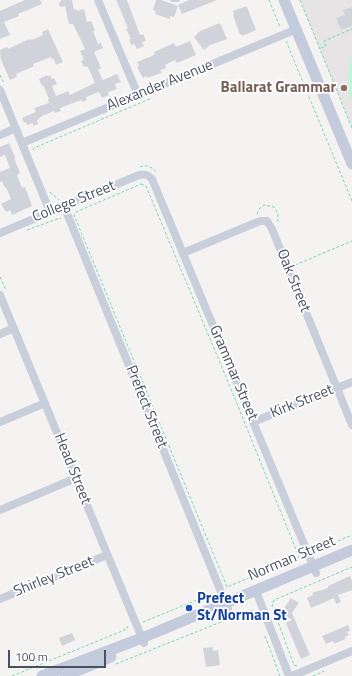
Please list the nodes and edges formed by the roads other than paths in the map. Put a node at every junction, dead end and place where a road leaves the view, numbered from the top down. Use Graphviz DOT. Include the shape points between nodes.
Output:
graph roads {
  1 [pos="98,0"];
  2 [pos="172,0"];
  3 [pos="178,0"];
  4 [pos="284,0"];
  5 [pos="297,29"];
  6 [pos="3,89"];
  7 [pos="138,95"];
  8 [pos="16,128"];
  9 [pos="0,135"];
  10 [pos="22,143"];
  11 [pos="352,164"];
  12 [pos="148,175"];
  13 [pos="64,206"];
  14 [pos="50,212"];
  15 [pos="0,232"];
  16 [pos="183,254"];
  17 [pos="0,294"];
  18 [pos="14,328"];
  19 [pos="0,334"];
  20 [pos="352,382"];
  21 [pos="337,388"];
  22 [pos="45,403"];
  23 [pos="0,422"];
  24 [pos="249,422"];
  25 [pos="352,425"];
  26 [pos="76,478"];
  27 [pos="0,510"];
  28 [pos="352,550"];
  29 [pos="108,555"];
  30 [pos="352,558"];
  31 [pos="314,570"];
  32 [pos="257,594"];
  33 [pos="0,599"];
  34 [pos="227,606"];
  35 [pos="143,641"];
  36 [pos="352,651"];
  37 [pos="73,672"];
  38 [pos="42,676"];
  39 [pos="289,676"];
  40 [pos="292,676"];
  1 -- 7 [label="street"];
  2 -- 3 [label="lane"];
  4 -- 5 [label="main road"];
  5 -- 7 [label="street, Alexander Avenue"];
  5 -- 11 [label="main road"];
  6 -- 8 [label="street"];
  7 -- 10 [label="street, Alexander Avenue"];
  8 -- 9 [label="street"];
  8 -- 10 [label="street"];
  10 -- 14 [label="street"];
  12 -- 13 [label="street, College Street" via="139,175"];
  12 -- 16 [label="street, Grammar Street" via="152,179"];
  13 -- 14 [label="street, College Street"];
  13 -- 34 [label="street, Prefect Street"];
  14 -- 15 [label="street, College Street"];
  16 -- 21 [label="street, Oak Street" via="268,218"];
  16 -- 24 [label="street, Grammar Street"];
  17 -- 18 [label="street, Head Street"];
  18 -- 19 [label="street"];
  18 -- 22 [label="street, Head Street"];
  20 -- 21 [label="street, Kirk Street"];
  21 -- 24 [label="street, Kirk Street"];
  21 -- 25 [label="street, Oak Street"];
  22 -- 23 [label="street"];
  22 -- 26 [label="street, Head Street"];
  24 -- 31 [label="street, Grammar Street"];
  26 -- 27 [label="street"];
  26 -- 29 [label="street, Head Street"];
  28 -- 31 [label="main road, Norman Street"];
  29 -- 33 [label="street, Shirley Street"];
  29 -- 35 [label="street, Head Street"];
  30 -- 31 [label="main road, Norman Street"];
  31 -- 32 [label="main road, Norman Street"];
  32 -- 34 [label="main road, Norman Street"];
  32 -- 39 [label="street"];
  34 -- 35 [label="main road, Norman Street"];
  35 -- 37 [label="main road, Norman Street"];
  36 -- 40 [label="street"];
  37 -- 38 [label="main road, Norman Street"];
}
